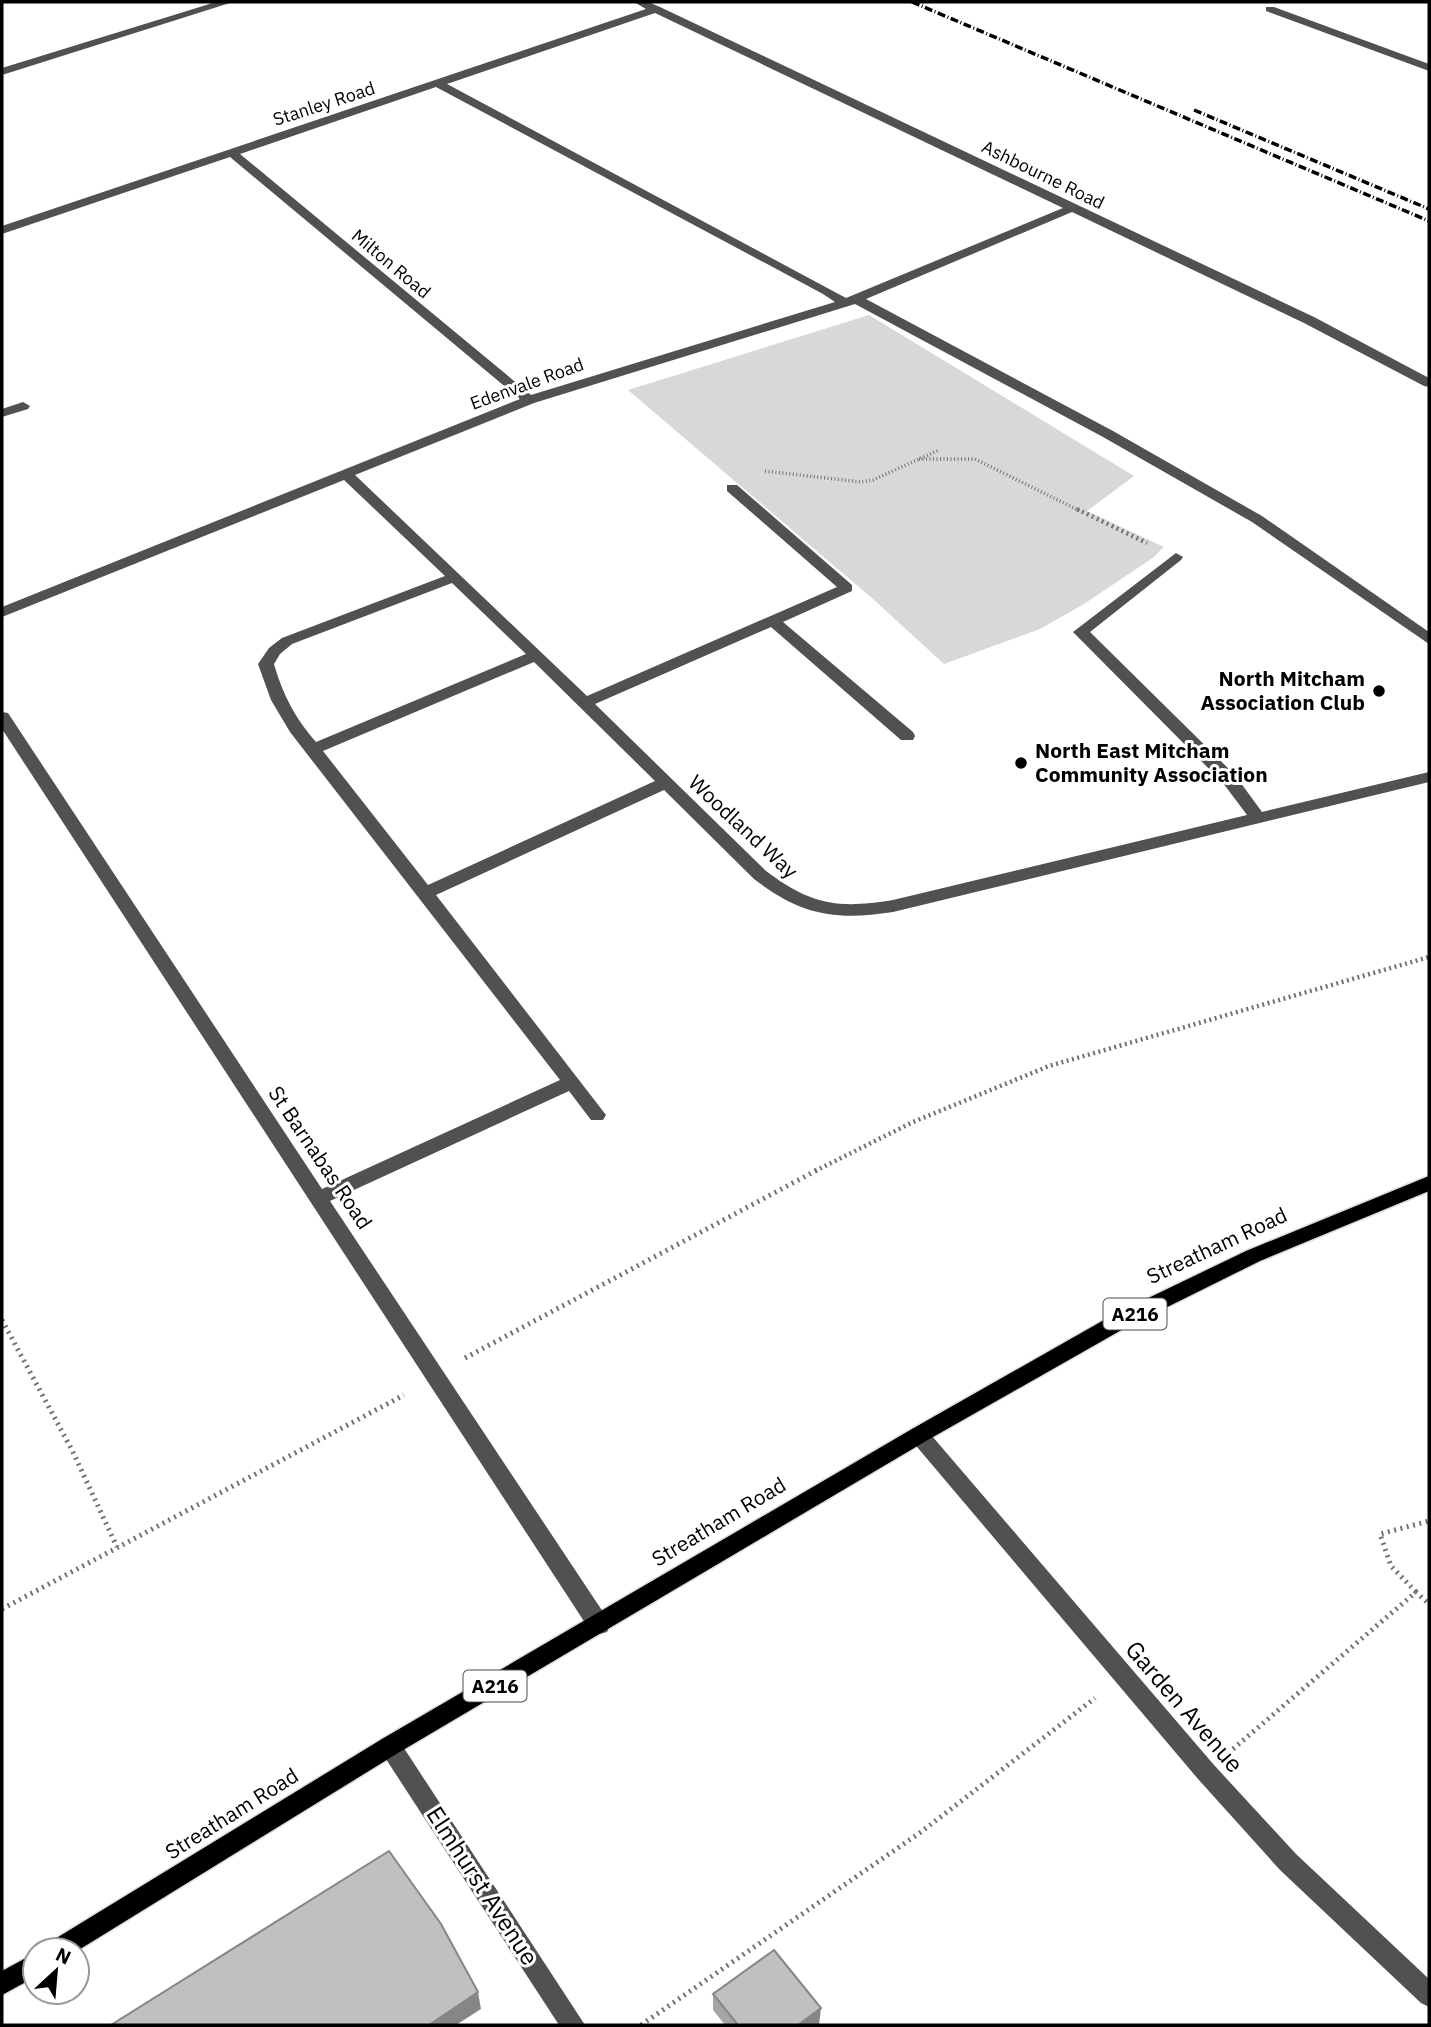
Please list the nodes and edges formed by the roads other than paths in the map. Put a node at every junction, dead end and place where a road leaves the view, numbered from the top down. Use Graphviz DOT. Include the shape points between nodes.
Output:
graph roads {
  1 [pos="227,2"];
  2 [pos="640,2"];
  3 [pos="656,9"];
  4 [pos="1270,9"];
  5 [pos="1429,68"];
  6 [pos="2,72"];
  7 [pos="439,84"];
  8 [pos="232,153"];
  9 [pos="1072,208"];
  10 [pos="2,230"];
  11 [pos="850,301"];
  12 [pos="1429,383"];
  13 [pos="529,400"];
  14 [pos="23,406"];
  15 [pos="2,413"];
  16 [pos="347,475"];
  17 [pos="732,488"];
  18 [pos="1176,557"];
  19 [pos="454,577"];
  20 [pos="2,612"];
  21 [pos="772,620"];
  22 [pos="1429,639"];
  23 [pos="536,656"];
  24 [pos="583,703"];
  25 [pos="2,717"];
  26 [pos="907,736"];
  27 [pos="313,749"];
  28 [pos="1429,777"];
  29 [pos="666,783"];
  30 [pos="1257,817"];
  31 [pos="424,894"];
  32 [pos="569,1083"];
  33 [pos="597,1115"];
  34 [pos="1429,1183"];
  35 [pos="320,1198"];
  36 [pos="919,1435"];
  37 [pos="599,1625"];
  38 [pos="390,1746"];
  39 [pos="81,1936"];
  40 [pos="21,1972"];
  41 [pos="2,1984"];
  42 [pos="1429,1995"];
  43 [pos="573,2025"];
  1 -- 6 [label="street"];
  2 -- 3 [label="street, Ashbourne Road"];
  3 -- 7 [label="street, Stanley Road"];
  3 -- 9 [label="street, Ashbourne Road"];
  4 -- 5 [label="street"];
  7 -- 8 [label="street, Stanley Road"];
  7 -- 11 [label="street"];
  8 -- 10 [label="street, Stanley Road"];
  8 -- 13 [label="street, Milton Road"];
  9 -- 11 [label="street, Edenvale Road"];
  9 -- 12 [label="street, Ashbourne Road"];
  11 -- 13 [label="street, Edenvale Road"];
  11 -- 22 [label="street" via="1108,434 1257,519"];
  13 -- 16 [label="street, Edenvale Road"];
  14 -- 15 [label="street"];
  16 -- 19 [label="street, Woodland Way"];
  16 -- 20 [label="street, Edenvale Road"];
  17 -- 21 [label="street" via="847,588"];
  18 -- 30 [label="street" via="1082,632 1229,779"];
  19 -- 23 [label="street, Woodland Way"];
  19 -- 27 [label="street" via="286,641 274,650 266,664 282,712"];
  21 -- 24 [label="street"];
  21 -- 26 [label="street"];
  23 -- 24 [label="street, Woodland Way"];
  23 -- 27 [label="street"];
  24 -- 29 [label="street, Woodland Way"];
  25 -- 35 [label="street, St Barnabas Road"];
  27 -- 31 [label="street"];
  28 -- 30 [label="street, Woodland Way"];
  29 -- 30 [label="street, Woodland Way" via="783,894 803,905 837,911 893,906"];
  29 -- 31 [label="street"];
  31 -- 32 [label="street"];
  32 -- 33 [label="street"];
  32 -- 35 [label="street"];
  34 -- 36 [label="main road, Streatham Road / A216" via="1253,1256 1118,1322"];
  35 -- 37 [label="street, St Barnabas Road"];
  36 -- 37 [label="main road, Streatham Road / A216"];
  36 -- 42 [label="street, Garden Avenue" via="1206,1772 1289,1862"];
  37 -- 38 [label="main road, Streatham Road / A216"];
  38 -- 39 [label="main road, Streatham Road / A216"];
  38 -- 43 [label="street, Elmhurst Avenue"];
  40 -- 41 [label="main road"];
}
